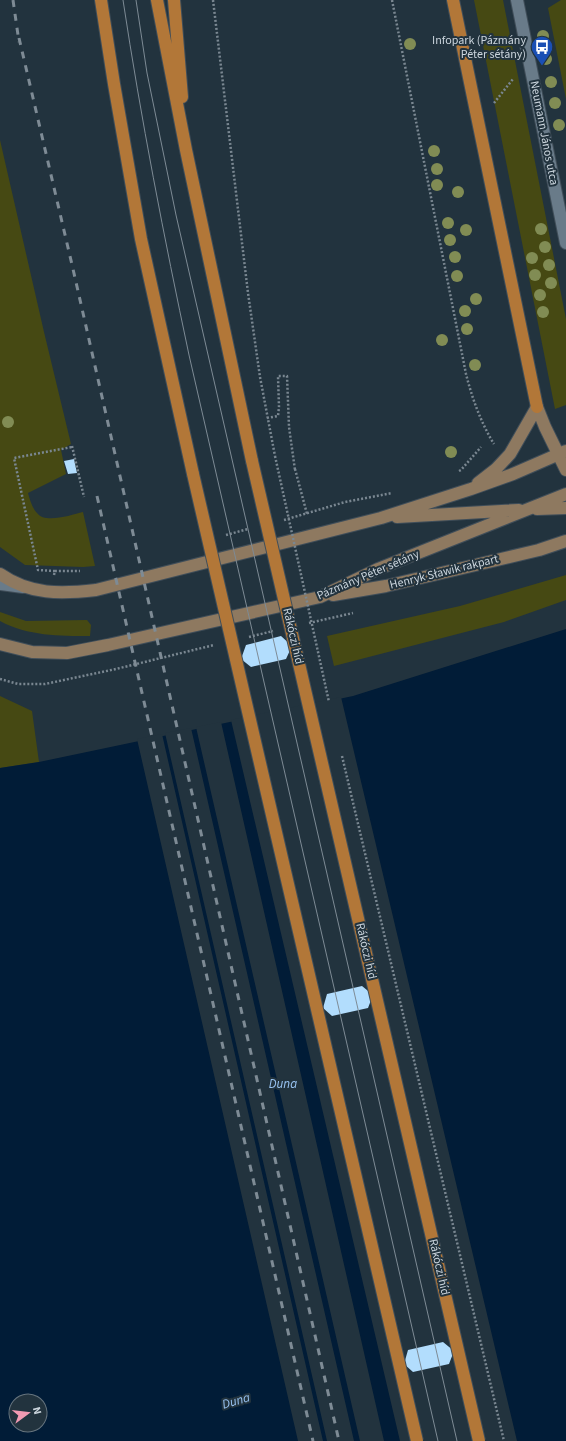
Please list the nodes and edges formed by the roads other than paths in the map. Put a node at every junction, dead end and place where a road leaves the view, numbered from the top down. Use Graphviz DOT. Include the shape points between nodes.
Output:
graph roads {
  1 [pos="93,0"];
  2 [pos="101,0"];
  3 [pos="157,0"];
  4 [pos="174,0"];
  5 [pos="453,0"];
  6 [pos="517,0"];
  7 [pos="114,84"];
  8 [pos="186,150"];
  9 [pos="566,243"];
  10 [pos="537,407"];
  11 [pos="562,453"];
  12 [pos="566,470"];
  13 [pos="470,489"];
  14 [pos="566,494"];
  15 [pos="566,508"];
  16 [pos="528,510"];
  17 [pos="381,518"];
  18 [pos="566,541"];
  19 [pos="0,574"];
  20 [pos="0,584"];
  21 [pos="32,589"];
  22 [pos="320,597"];
  23 [pos="0,644"];
  24 [pos="417,1441"];
  25 [pos="479,1441"];
  1 -- 7 [label="main road"];
  2 -- 7 [label="main road"];
  3 -- 8 [label="main road"];
  4 -- 8 [label="main road"];
  5 -- 10 [label="main road"];
  6 -- 9 [label="street, Neumann János utca"];
  7 -- 24 [label="main road, bridge" via="141,239 193,474"];
  8 -- 25 [label="main road, Rákóczi híd, bridge" via="252,461"];
  10 -- 11 [label="main road"];
  10 -- 13 [label="main road" via="510,454 496,469"];
  11 -- 12 [label="main road"];
  11 -- 13 [label="main road, Pázmány Péter sétány"];
  13 -- 17 [label="main road, Pázmány Péter sétány"];
  14 -- 16 [label="main road, Pázmány Péter sétány"];
  15 -- 16 [label="main road"];
  16 -- 17 [label="main road, Pázmány Péter sétány"];
  16 -- 22 [label="main road, Pázmány Péter sétány" via="378,569"];
  17 -- 21 [label="main road, Pázmány Péter sétány" via="96,590 51,593"];
  18 -- 22 [label="main road, Henryk Sławik rakpart" via="539,550 386,586"];
  19 -- 21 [label="main road, Pázmány Péter sétány"];
  20 -- 21 [label="street"];
  22 -- 23 [label="main road, Pázmány Péter sétány" via="67,652 32,652"];
}
